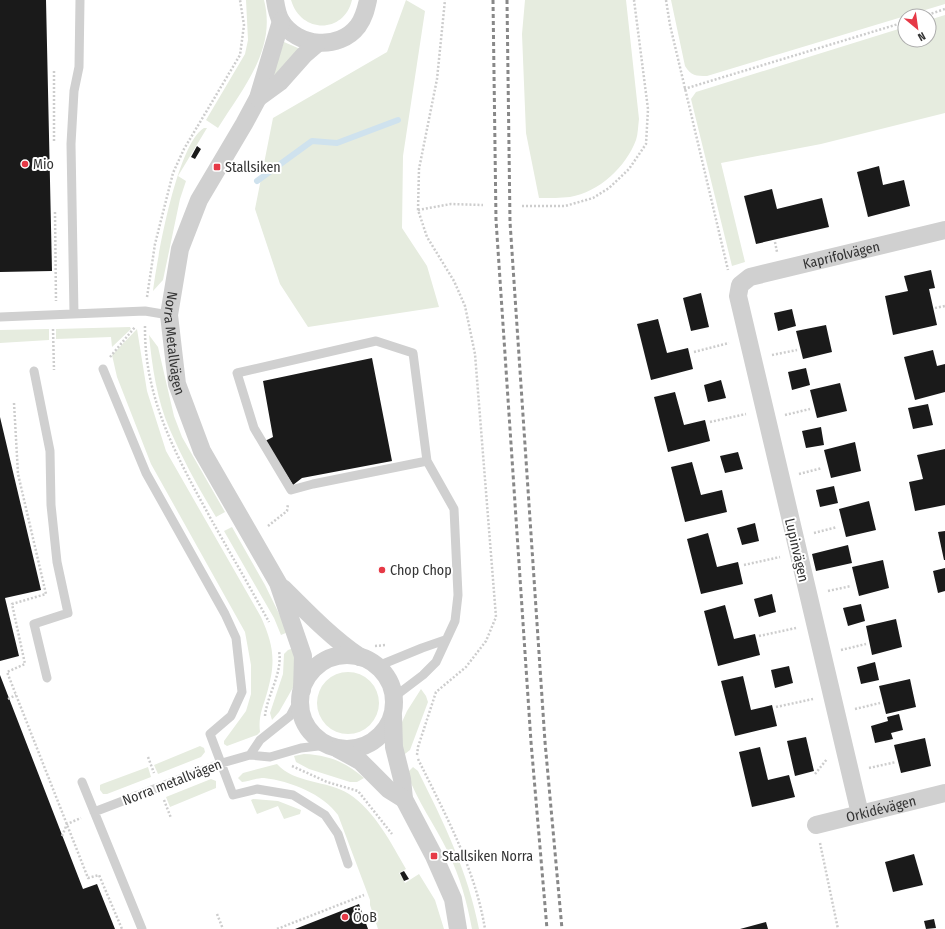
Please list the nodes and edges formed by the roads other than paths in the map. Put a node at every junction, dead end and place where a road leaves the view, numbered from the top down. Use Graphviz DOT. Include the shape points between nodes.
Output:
graph roads {
  1 [pos="80,0"];
  2 [pos="275,0"];
  3 [pos="368,0"];
  4 [pos="282,21"];
  5 [pos="318,43"];
  6 [pos="258,98"];
  7 [pos="945,230"];
  8 [pos="740,285"];
  9 [pos="74,314"];
  10 [pos="169,315"];
  11 [pos="0,317"];
  12 [pos="103,369"];
  13 [pos="34,371"];
  14 [pos="427,461"];
  15 [pos="278,583"];
  16 [pos="445,640"];
  17 [pos="367,651"];
  18 [pos="378,666"];
  19 [pos="47,678"];
  20 [pos="301,693"];
  21 [pos="394,706"];
  22 [pos="331,746"];
  23 [pos="250,755"];
  24 [pos="222,763"];
  25 [pos="82,782"];
  26 [pos="945,793"];
  27 [pos="404,799"];
  28 [pos="94,812"];
  29 [pos="860,814"];
  30 [pos="816,825"];
  31 [pos="348,864"];
  32 [pos="142,929"];
  33 [pos="458,929"];
  1 -- 9 [label="lane" via="79,67 74,91 71,144"];
  2 -- 4 [label="street"];
  3 -- 5 [label="street" via="365,14 357,27 346,36 332,42"];
  4 -- 5 [label="street" via="297,36"];
  4 -- 6 [label="street, Norra Metallvägen"];
  5 -- 6 [label="street, Norra Metallvägen" via="280,82"];
  6 -- 10 [label="street, Norra Metallvägen" via="198,200 180,249"];
  7 -- 8 [label="street, Kaprifolvägen" via="750,277"];
  8 -- 29 [label="street, Lupinvägen" via="738,296"];
  9 -- 10 [label="lane" via="145,311"];
  9 -- 11 [label="lane"];
  10 -- 15 [label="street, Norra Metallvägen" via="177,384 202,450"];
  12 -- 24 [label="lane" via="146,473 236,638 242,692 231,716 210,734"];
  13 -- 19 [label="lane" via="50,451 51,505 57,562 68,613 34,624"];
  14 -- 14 [label="lane" via="291,490 254,428 237,373 376,342 413,353"];
  14 -- 16 [label="lane" via="454,509 458,595 454,621"];
  15 -- 17 [label="street, Norra Metallvägen" via="338,643"];
  15 -- 20 [label="street, Norra Metallvägen" via="303,656"];
  16 -- 18 [label="lane"];
  16 -- 21 [label="lane" via="436,662"];
  17 -- 18 [label="street"];
  17 -- 20 [label="street" via="331,658 318,665 308,676"];
  18 -- 21 [label="street" via="392,686"];
  20 -- 22 [label="street" via="301,712 306,725 315,737"];
  20 -- 23 [label="lane" via="290,716 260,740"];
  21 -- 22 [label="street" via="387,728 378,739 365,746 350,749"];
  21 -- 27 [label="street" via="394,747"];
  22 -- 23 [label="lane" via="301,748 270,757"];
  22 -- 27 [label="street" via="360,761 388,789"];
  23 -- 24 [label="lane, Norra metallvägen"];
  24 -- 28 [label="lane, Norra metallvägen"];
  24 -- 31 [label="lane" via="233,795 257,789 293,795 325,815 338,834"];
  25 -- 28 [label="lane"];
  26 -- 29 [label="street, Orkidévägen"];
  27 -- 33 [label="street" via="453,899"];
  28 -- 32 [label="lane"];
  29 -- 30 [label="street, Orkidévägen"];
}
